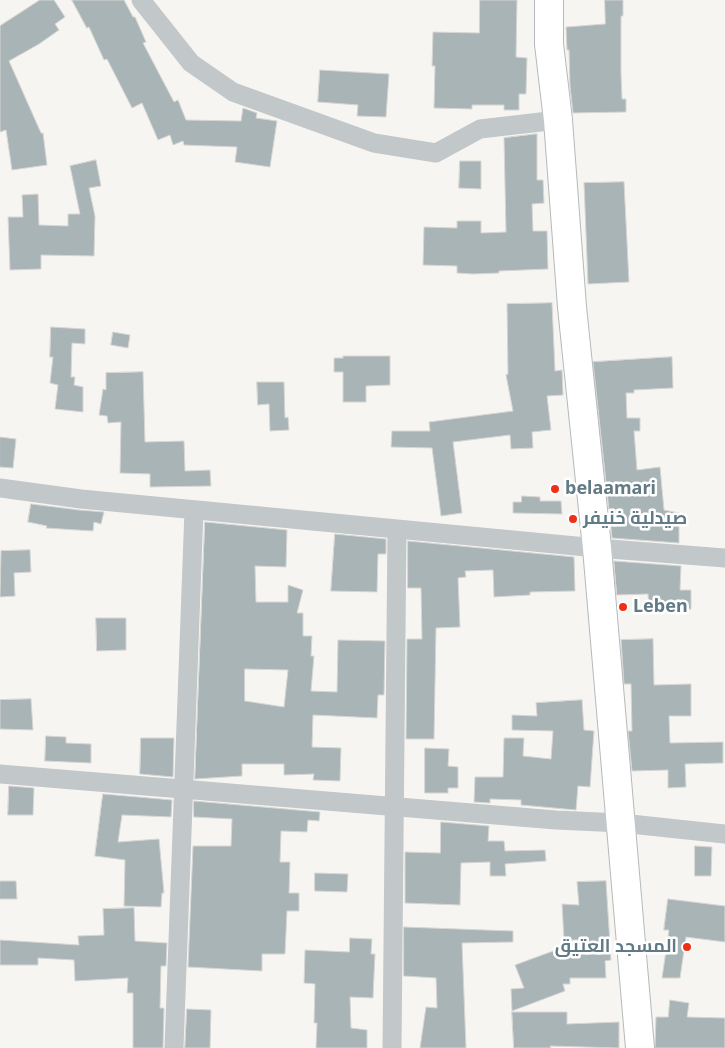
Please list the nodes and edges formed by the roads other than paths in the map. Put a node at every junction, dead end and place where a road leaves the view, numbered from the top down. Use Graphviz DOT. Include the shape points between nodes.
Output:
graph roads {
  1 [pos="141,0"];
  2 [pos="549,0"];
  3 [pos="558,120"];
  4 [pos="0,488"];
  5 [pos="194,510"];
  6 [pos="397,529"];
  7 [pos="597,548"];
  8 [pos="725,558"];
  9 [pos="0,774"];
  10 [pos="184,789"];
  11 [pos="394,807"];
  12 [pos="621,823"];
  13 [pos="725,834"];
  14 [pos="174,1048"];
  15 [pos="392,1048"];
  16 [pos="640,1048"];
  1 -- 3 [label="street" via="191,63 233,92 374,143 436,153 480,129"];
  2 -- 3 [label="main road" via="549,44"];
  3 -- 7 [label="main road" via="572,307"];
  4 -- 5 [label="street"];
  5 -- 6 [label="street"];
  5 -- 10 [label="street"];
  6 -- 7 [label="street"];
  6 -- 11 [label="street"];
  7 -- 8 [label="street"];
  7 -- 12 [label="main road"];
  9 -- 10 [label="street"];
  10 -- 11 [label="street"];
  10 -- 14 [label="street"];
  11 -- 12 [label="street"];
  11 -- 15 [label="street"];
  12 -- 13 [label="street"];
  12 -- 16 [label="main road"];
}
